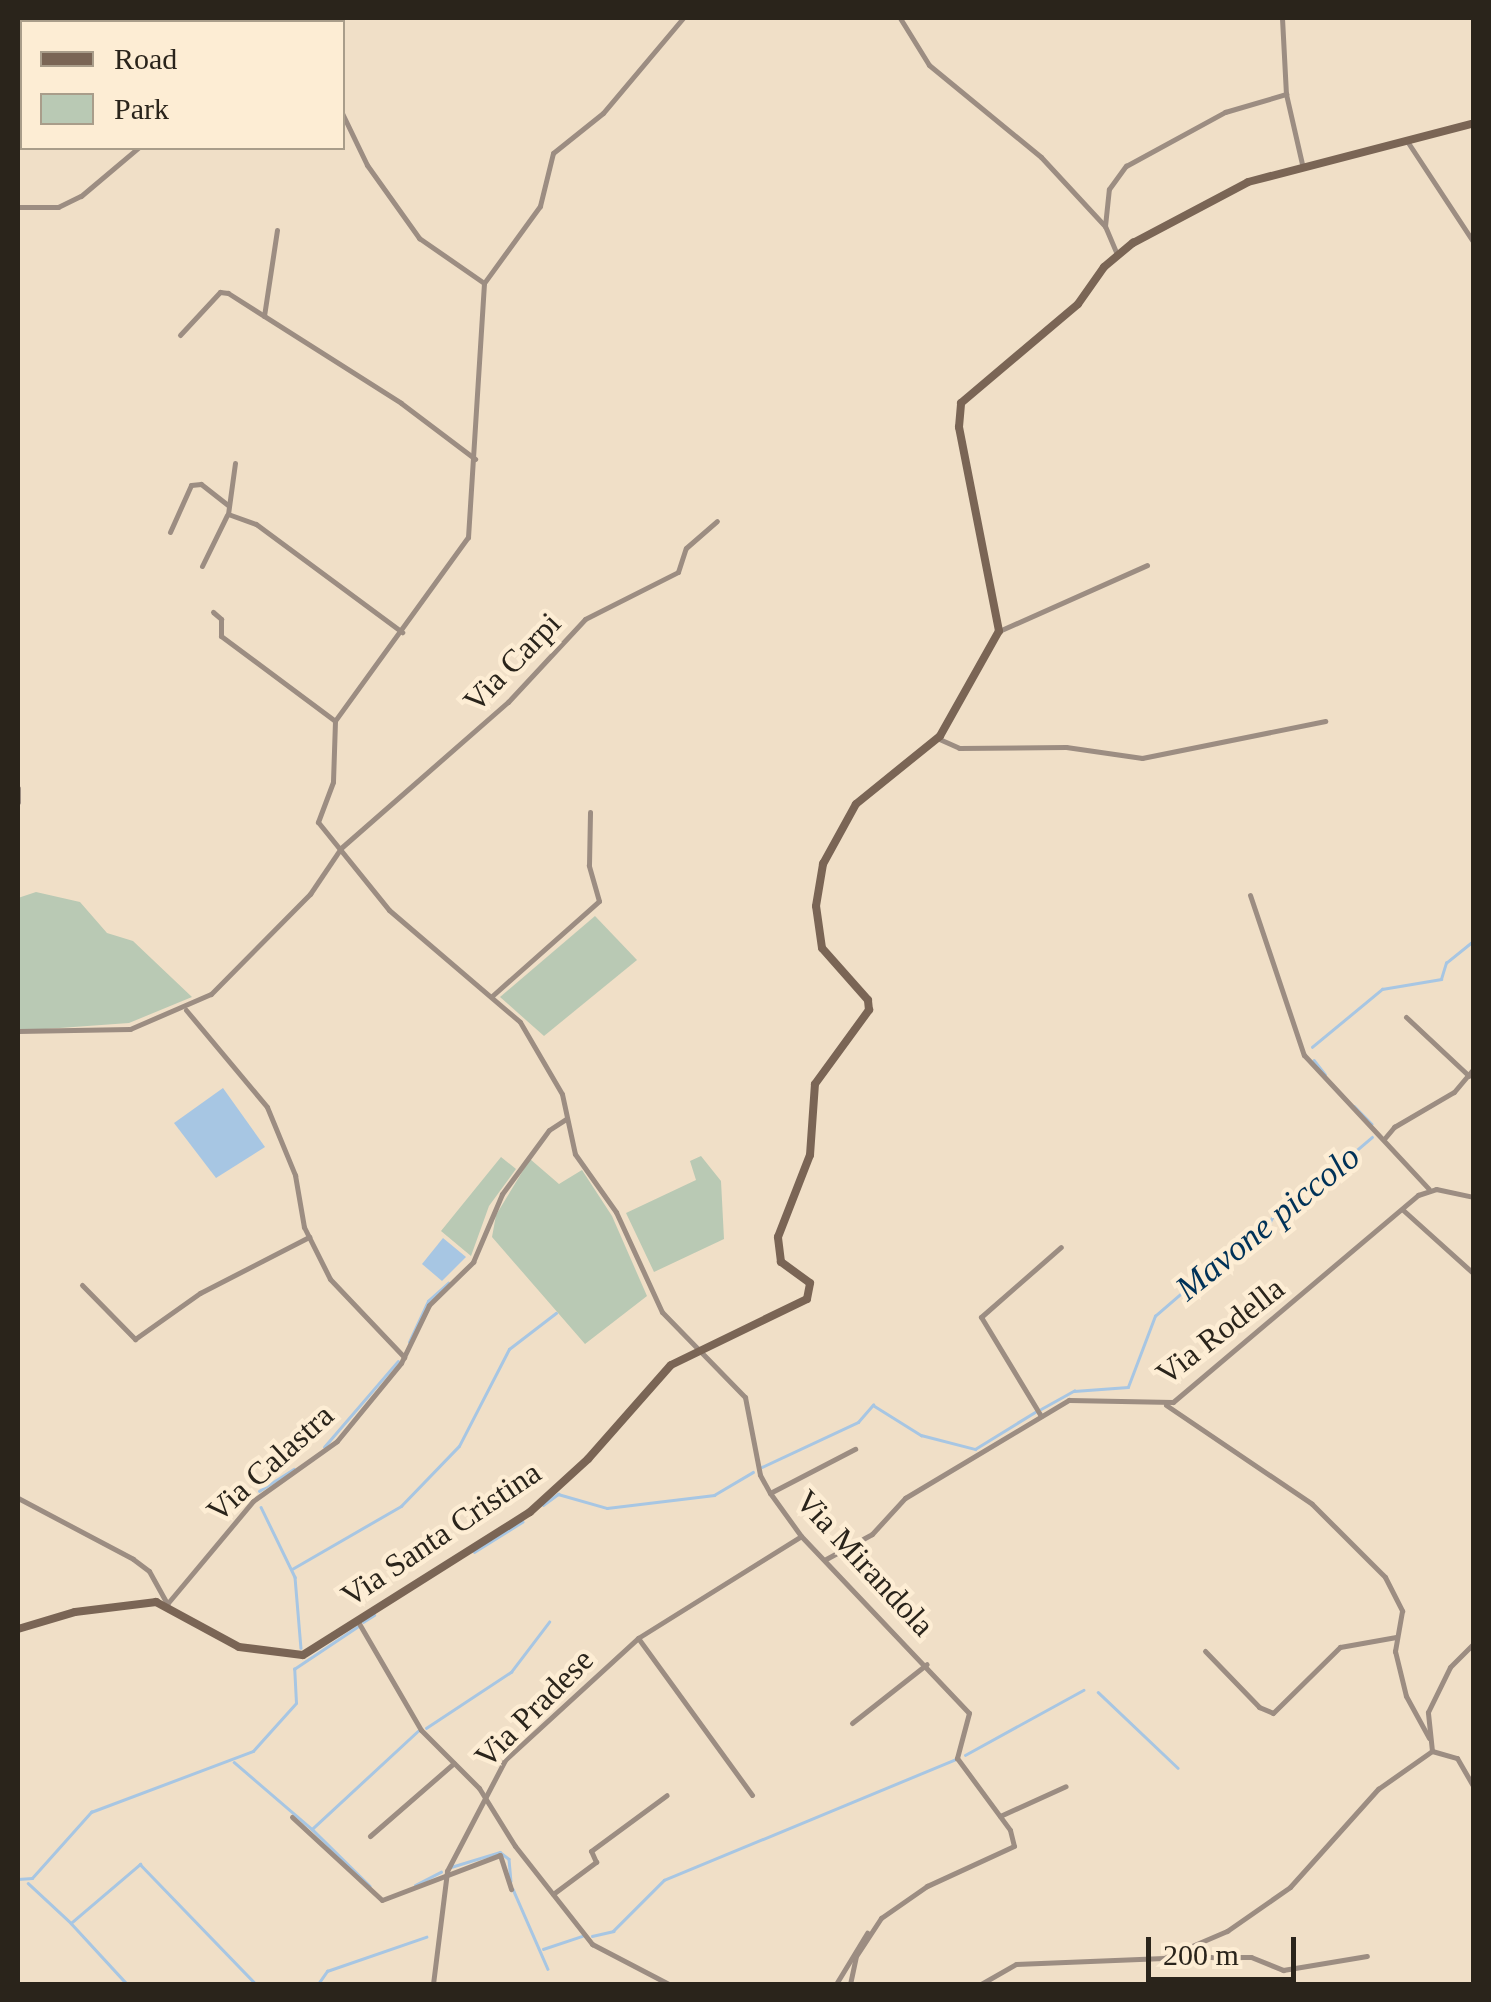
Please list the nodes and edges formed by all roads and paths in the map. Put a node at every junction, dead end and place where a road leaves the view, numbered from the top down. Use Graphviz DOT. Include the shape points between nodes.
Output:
graph roads {
  1 [pos="684,18"];
  2 [pos="900,18"];
  3 [pos="1282,18"];
  4 [pos="1286,94"];
  5 [pos="345,119"];
  6 [pos="1474,123"];
  7 [pos="1406,140"];
  8 [pos="136,150"];
  9 [pos="1303,169"];
  10 [pos="18,207"];
  11 [pos="1105,226"];
  12 [pos="277,230"];
  13 [pos="1474,243"];
  14 [pos="1117,254"];
  15 [pos="484,282"];
  16 [pos="264,316"];
  17 [pos="180,335"];
  18 [pos="475,458"];
  19 [pos="236,463"];
  20 [pos="228,505"];
  21 [pos="228,514"];
  22 [pos="717,521"];
  23 [pos="170,532"];
  24 [pos="1147,565"];
  25 [pos="202,566"];
  26 [pos="213,612"];
  27 [pos="999,631"];
  28 [pos="402,632"];
  29 [pos="335,721"];
  30 [pos="1325,721"];
  31 [pos="938,738"];
  32 [pos="18,788"];
  33 [pos="18,802"];
  34 [pos="590,812"];
  35 [pos="341,848"];
  36 [pos="1250,895"];
  37 [pos="492,996"];
  38 [pos="186,1010"];
  39 [pos="1406,1017"];
  40 [pos="18,1030"];
  41 [pos="1474,1068"];
  42 [pos="1469,1076"];
  43 [pos="566,1119"];
  44 [pos="1384,1140"];
  45 [pos="1428,1189"];
  46 [pos="1474,1197"];
  47 [pos="1402,1210"];
  48 [pos="309,1237"];
  49 [pos="1062,1247"];
  50 [pos="1474,1274"];
  51 [pos="82,1285"];
  52 [pos="695,1350"];
  53 [pos="404,1357"];
  54 [pos="1166,1405"];
  55 [pos="1041,1416"];
  56 [pos="855,1448"];
  57 [pos="770,1493"];
  58 [pos="18,1498"];
  59 [pos="801,1536"];
  60 [pos="826,1559"];
  61 [pos="167,1604"];
  62 [pos="357,1620"];
  63 [pos="18,1630"];
  64 [pos="1396,1637"];
  65 [pos="638,1638"];
  66 [pos="1474,1643"];
  67 [pos="1205,1651"];
  68 [pos="927,1664"];
  69 [pos="852,1723"];
  70 [pos="1429,1738"];
  71 [pos="1432,1751"];
  72 [pos="454,1762"];
  73 [pos="1066,1786"];
  74 [pos="1474,1787"];
  75 [pos="482,1795"];
  76 [pos="667,1795"];
  77 [pos="752,1796"];
  78 [pos="1000,1816"];
  79 [pos="292,1817"];
  80 [pos="370,1836"];
  81 [pos="446,1873"];
  82 [pos="511,1889"];
  83 [pos="553,1894"];
  84 [pos="867,1933"];
  85 [pos="1367,1956"];
  86 [pos="1164,1958"];
  87 [pos="434,1984"];
  88 [pos="669,1984"];
  89 [pos="836,1984"];
  90 [pos="850,1984"];
  91 [pos="981,1984"];
  1 -- 15 [label="street" via="603,112 553,154 540,206"];
  2 -- 11 [label="street" via="929,65 1040,157"];
  3 -- 4 [label="street"];
  4 -- 9 [label="street"];
  4 -- 11 [label="street" via="1225,112 1126,166 1109,190"];
  5 -- 15 [label="street" via="367,165 420,238"];
  6 -- 7 [label="street"];
  7 -- 9 [label="street"];
  7 -- 13 [label="street"];
  8 -- 10 [label="street" via="81,196 58,207"];
  9 -- 14 [label="street" via="1248,182"];
  11 -- 14 [label="street"];
  12 -- 16 [label="street"];
  14 -- 27 [label="street" via="1078,304 961,402 959,427"];
  15 -- 18 [label="street"];
  16 -- 17 [label="street" via="220,292"];
  16 -- 18 [label="street" via="402,402"];
  18 -- 28 [label="street" via="468,537"];
  19 -- 20 [label="street"];
  20 -- 21 [label="street"];
  20 -- 23 [label="street" via="201,484 191,485"];
  21 -- 25 [label="street"];
  21 -- 28 [label="street" via="256,524"];
  22 -- 35 [label="street, Via Carpi" via="686,548 678,572 584,619 508,702"];
  24 -- 27 [label="street"];
  26 -- 29 [label="street" via="221,620 220,636"];
  27 -- 31 [label="street, Via Santa Cristina"];
  28 -- 29 [label="street"];
  29 -- 35 [label="street" via="333,782 318,822"];
  30 -- 31 [label="street" via="1142,758 1066,748 958,748"];
  31 -- 52 [label="street, Via Santa Cristina" via="856,804 817,885 822,948 868,1000 869,1010 815,1084 810,1155 778,1237 781,1262 812,1291 798,1305"];
  32 -- 33 [label="street"];
  34 -- 37 [label="street" via="589,865 598,900"];
  35 -- 37 [label="street" via="388,910"];
  35 -- 38 [label="street, Via Carpi" via="310,894 257,951"];
  36 -- 44 [label="street" via="1304,1056"];
  37 -- 43 [label="street" via="547,1059"];
  38 -- 40 [label="street" via="130,1029"];
  38 -- 48 [label="street" via="267,1106 292,1165"];
  39 -- 42 [label="street"];
  41 -- 42 [label="street"];
  42 -- 44 [label="street"];
  43 -- 52 [label="street" via="575,1154 616,1212 662,1312"];
  43 -- 53 [label="street, Via Calastra" via="549,1130 502,1194 473,1262 430,1305"];
  44 -- 45 [label="street"];
  45 -- 46 [label="street"];
  45 -- 47 [label="street, Via Rodella"];
  47 -- 50 [label="street"];
  47 -- 54 [label="street, Via Rodella"];
  48 -- 51 [label="street" via="200,1294 135,1339"];
  48 -- 53 [label="street" via="330,1278"];
  49 -- 55 [label="street" via="980,1317"];
  52 -- 57 [label="street, Via Mirandola" via="745,1397"];
  52 -- 62 [label="street, Via Santa Cristina" via="648,1384 588,1460 530,1512"];
  53 -- 61 [label="street, Via Calastra" via="337,1441 253,1500"];
  54 -- 55 [label="street, Via Rodella" via="1086,1397"];
  54 -- 64 [label="street" via="1324,1514 1395,1590 1402,1611"];
  55 -- 60 [label="street, Via Rodella" via="904,1498 872,1534"];
  56 -- 57 [label="street, Via Mirandola"];
  57 -- 59 [label="street, Via Mirandola"];
  58 -- 61 [label="street, Via Santa Cristina" via="133,1559 149,1571"];
  59 -- 60 [label="street, Via Mirandola"];
  59 -- 65 [label="street, Via Pradese"];
  60 -- 68 [label="street, Via Mirandola"];
  61 -- 62 [label="street, Via Santa Cristina" via="239,1647 270,1656 303,1656"];
  61 -- 63 [label="street" via="106,1606"];
  62 -- 72 [label="street" via="421,1730"];
  64 -- 67 [label="street" via="1340,1647 1273,1713"];
  64 -- 70 [label="street" via="1406,1696"];
  65 -- 75 [label="street, Via Pradese" via="505,1760"];
  65 -- 77 [label="street, Via Pradese"];
  66 -- 70 [label="street" via="1450,1667 1435,1698"];
  68 -- 69 [label="street, Via Mirandola"];
  68 -- 78 [label="street, Via Mirandola" via="969,1712 957,1758"];
  70 -- 71 [label="street"];
  71 -- 74 [label="street" via="1458,1758"];
  71 -- 86 [label="street" via="1378,1788 1275,1900 1228,1931"];
  72 -- 75 [label="street"];
  72 -- 80 [label="street"];
  73 -- 78 [label="street"];
  75 -- 81 [label="street, Via Pradese"];
  75 -- 83 [label="street"];
  76 -- 83 [label="street" via="592,1851 596,1862"];
  78 -- 84 [label="street" via="1014,1839 1011,1849 927,1886"];
  79 -- 81 [label="street" via="382,1900"];
  81 -- 82 [label="street" via="500,1855"];
  81 -- 87 [label="street, Via Pradese"];
  83 -- 88 [label="street" via="604,1955"];
  84 -- 89 [label="street"];
  84 -- 90 [label="street"];
  85 -- 86 [label="street" via="1290,1970 1251,1957"];
  86 -- 91 [label="street" via="1016,1964"];
}
